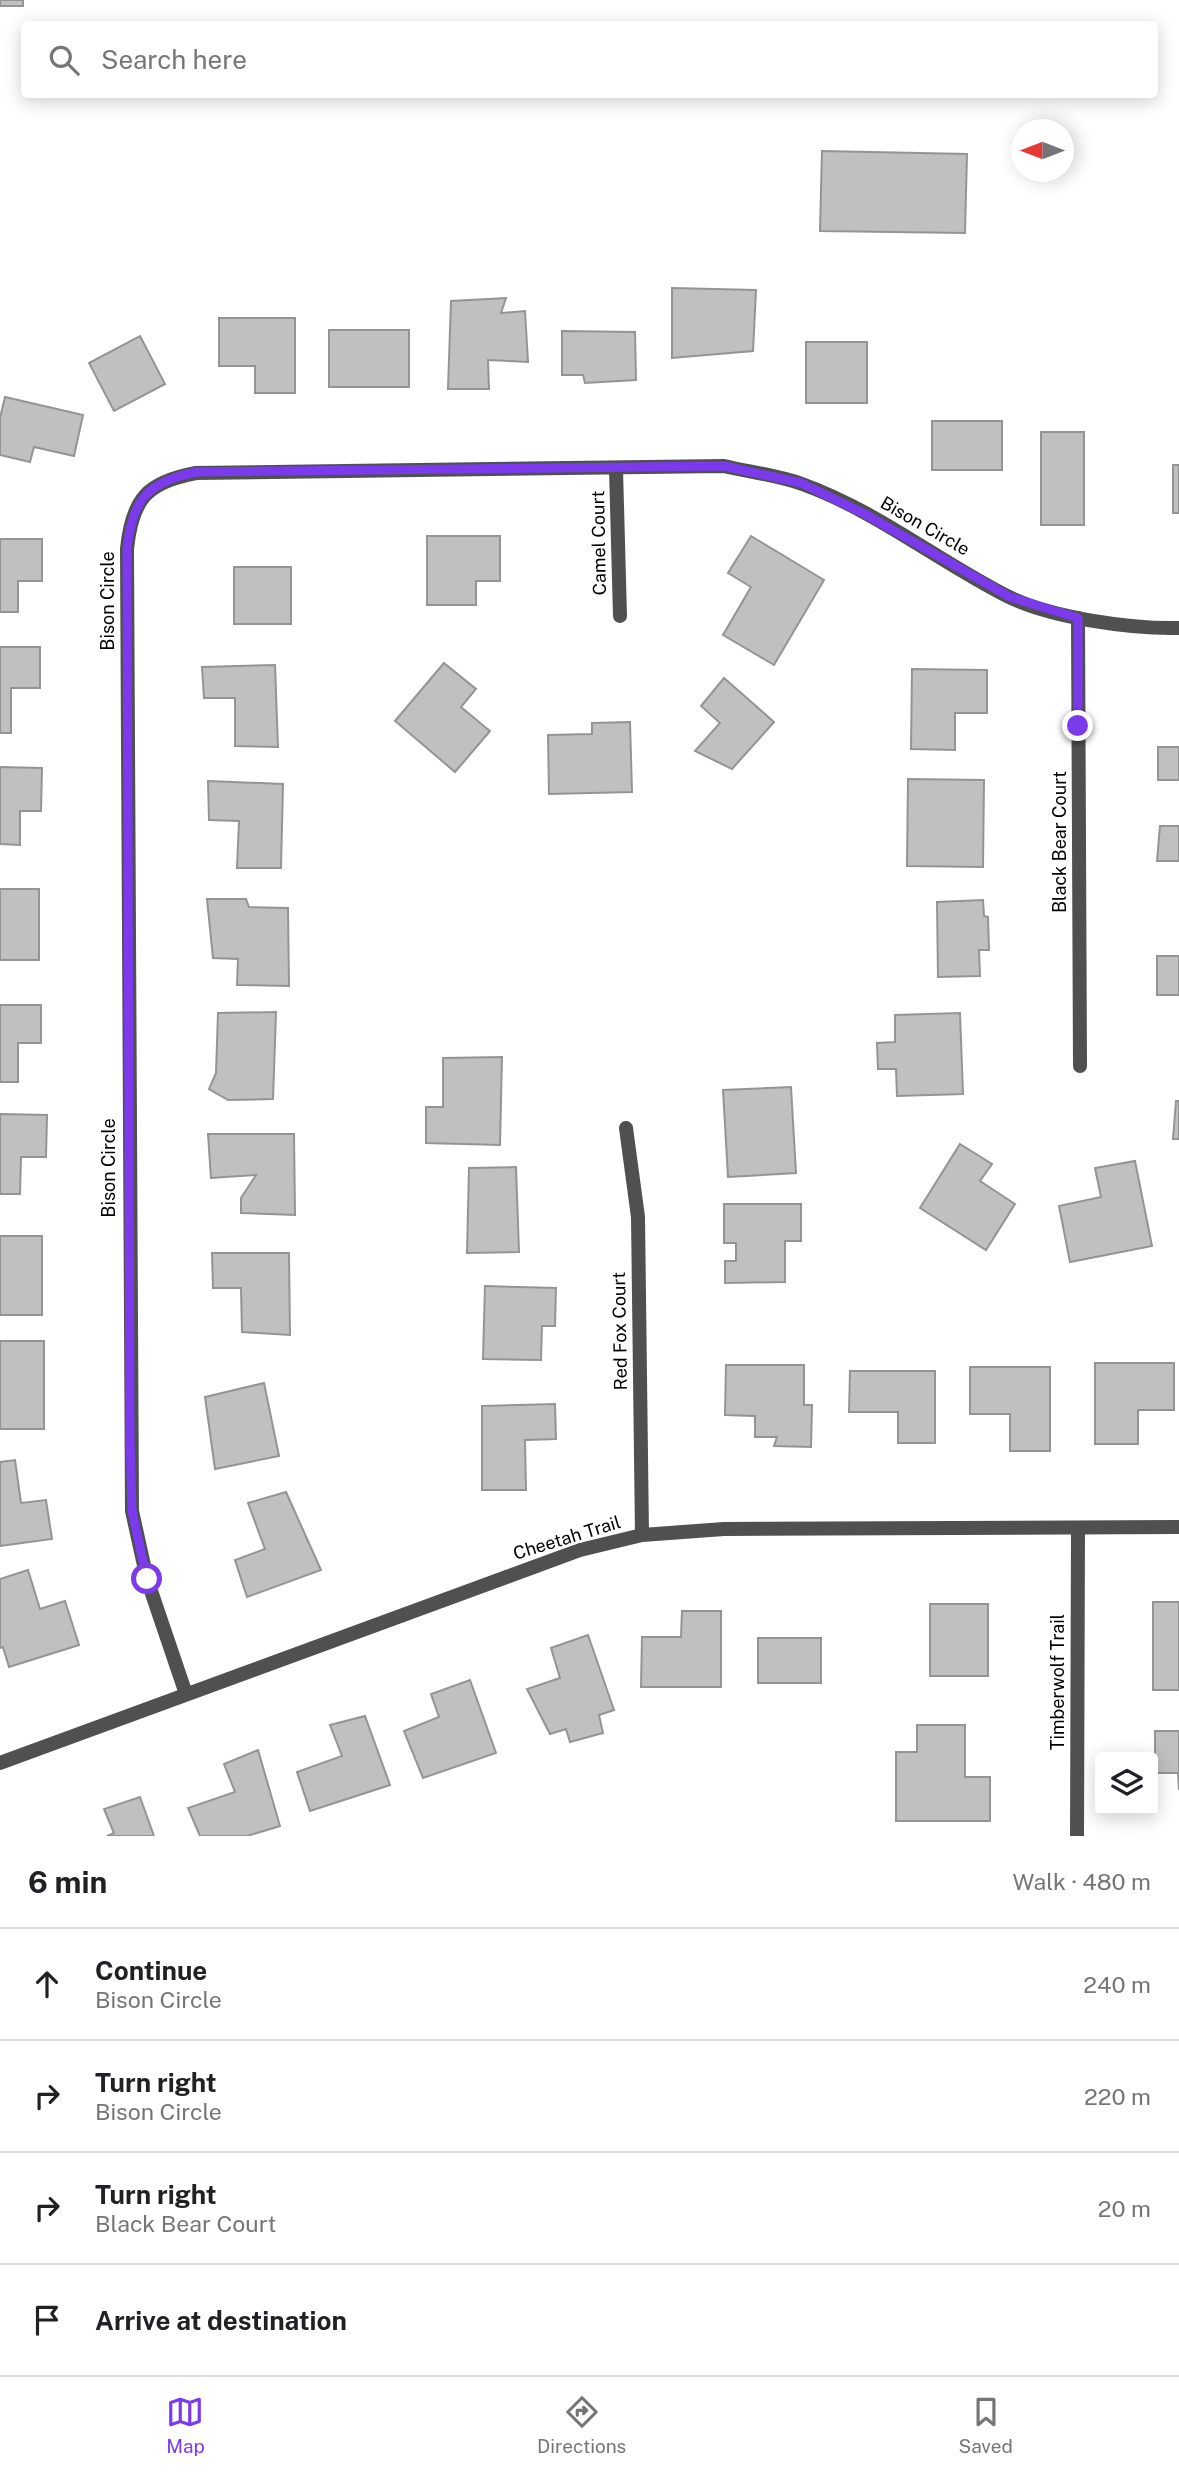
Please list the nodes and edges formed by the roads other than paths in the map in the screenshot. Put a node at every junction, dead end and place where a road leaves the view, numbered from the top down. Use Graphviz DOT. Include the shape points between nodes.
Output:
graph roads {
  1 [pos="616,469"];
  2 [pos="620,616"];
  3 [pos="1078,618"];
  4 [pos="1179,628"];
  5 [pos="1080,1066"];
  6 [pos="626,1128"];
  7 [pos="1179,1527"];
  8 [pos="1078,1528"];
  9 [pos="642,1535"];
  10 [pos="186,1695"];
  11 [pos="0,1763"];
  12 [pos="1077,1836"];
  1 -- 2 [label="street, Camel Court"];
  1 -- 3 [label="street, Bison Circle" via="724,466 801,483 1010,597"];
  1 -- 10 [label="street, Bison Circle" via="196,472 168,478 142,499 130,519 132,1511 147,1579"];
  3 -- 4 [label="street, Bison Circle"];
  3 -- 5 [label="street, Black Bear Court"];
  6 -- 9 [label="street, Red Fox Court" via="638,1217"];
  7 -- 8 [label="street, Cheetah Trail"];
  8 -- 9 [label="street, Cheetah Trail" via="724,1529"];
  8 -- 12 [label="street, Timberwolf Trail"];
  9 -- 10 [label="street, Cheetah Trail" via="580,1550"];
  10 -- 11 [label="street, Cheetah Trail"];
}
